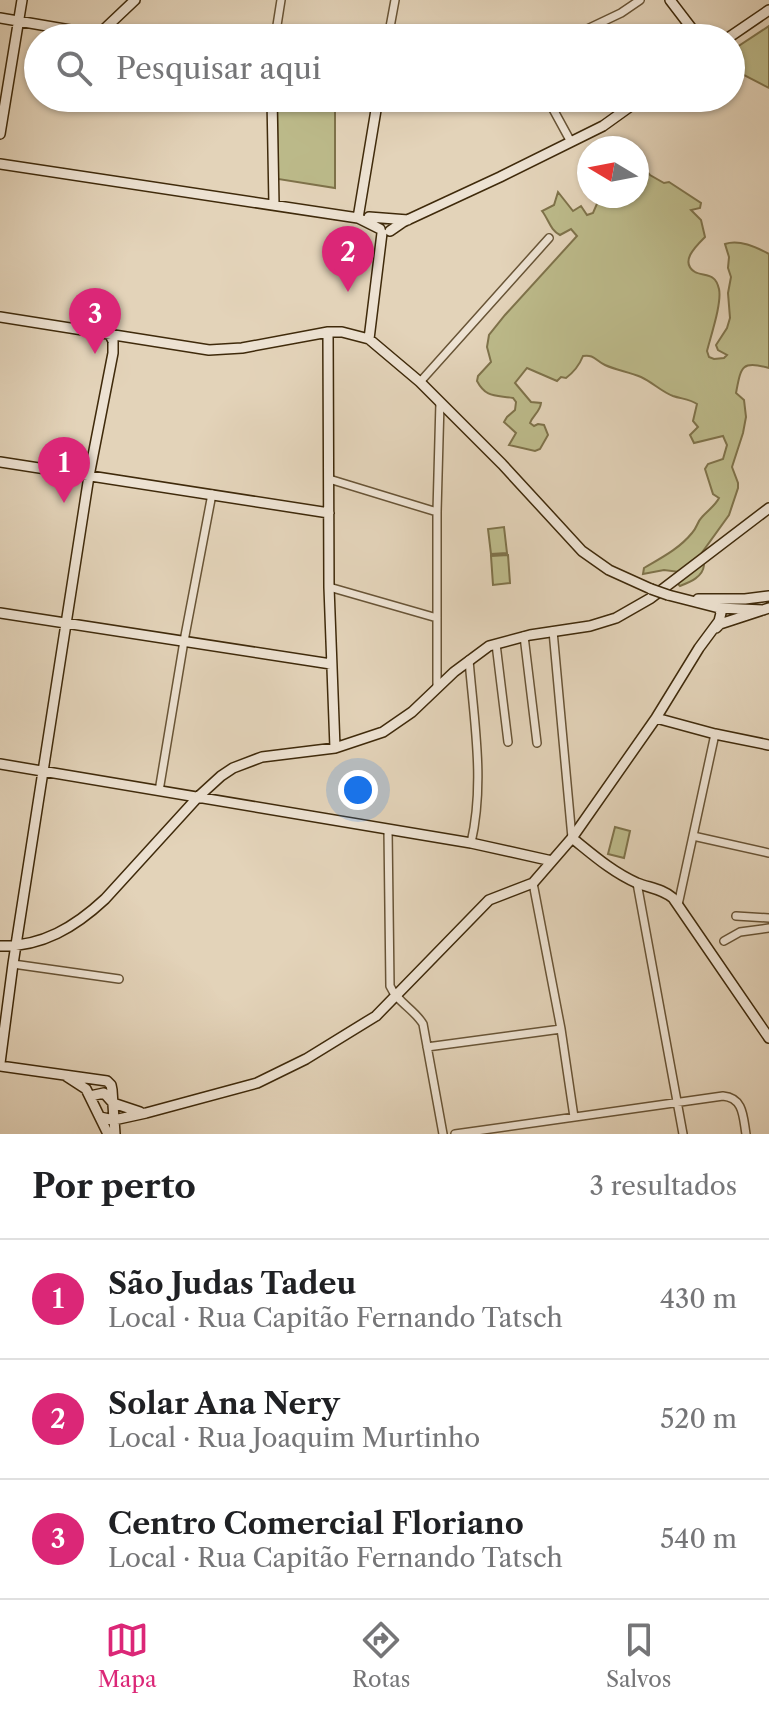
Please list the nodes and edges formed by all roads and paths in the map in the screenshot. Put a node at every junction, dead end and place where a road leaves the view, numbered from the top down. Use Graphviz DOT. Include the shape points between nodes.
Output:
graph roads {
  1 [pos="22,0"];
  2 [pos="135,0"];
  3 [pos="281,0"];
  4 [pos="395,0"];
  5 [pos="640,0"];
  6 [pos="670,0"];
  7 [pos="769,10"];
  8 [pos="0,18"];
  9 [pos="18,21"];
  10 [pos="35,24"];
  11 [pos="110,24"];
  12 [pos="277,24"];
  13 [pos="391,24"];
  14 [pos="598,24"];
  15 [pos="688,24"];
  16 [pos="745,26"];
  17 [pos="272,112"];
  18 [pos="376,112"];
  19 [pos="555,112"];
  20 [pos="622,112"];
  21 [pos="0,134"];
  22 [pos="571,142"];
  23 [pos="0,164"];
  24 [pos="274,205"];
  25 [pos="358,213"];
  26 [pos="369,217"];
  27 [pos="405,221"];
  28 [pos="385,228"];
  29 [pos="549,238"];
  30 [pos="0,317"];
  31 [pos="328,332"];
  32 [pos="109,333"];
  33 [pos="125,336"];
  34 [pos="369,339"];
  35 [pos="113,353"];
  36 [pos="420,382"];
  37 [pos="440,401"];
  38 [pos="0,462"];
  39 [pos="89,476"];
  40 [pos="329,479"];
  41 [pos="212,494"];
  42 [pos="769,508"];
  43 [pos="437,512"];
  44 [pos="329,513"];
  45 [pos="329,587"];
  46 [pos="667,590"];
  47 [pos="769,598"];
  48 [pos="686,600"];
  49 [pos="719,608"];
  50 [pos="766,609"];
  51 [pos="741,610"];
  52 [pos="0,613"];
  53 [pos="437,618"];
  54 [pos="719,621"];
  55 [pos="66,624"];
  56 [pos="553,631"];
  57 [pos="709,632"];
  58 [pos="524,636"];
  59 [pos="184,641"];
  60 [pos="496,644"];
  61 [pos="469,660"];
  62 [pos="331,664"];
  63 [pos="437,688"];
  64 [pos="656,718"];
  65 [pos="715,734"];
  66 [pos="508,742"];
  67 [pos="537,743"];
  68 [pos="769,745"];
  69 [pos="335,748"];
  70 [pos="0,764"];
  71 [pos="43,771"];
  72 [pos="159,791"];
  73 [pos="198,797"];
  74 [pos="388,830"];
  75 [pos="693,836"];
  76 [pos="572,838"];
  77 [pos="471,843"];
  78 [pos="769,853"];
  79 [pos="552,861"];
  80 [pos="533,883"];
  81 [pos="637,883"];
  82 [pos="678,905"];
  83 [pos="736,916"];
  84 [pos="769,918"];
  85 [pos="769,928"];
  86 [pos="724,941"];
  87 [pos="16,945"];
  88 [pos="0,946"];
  89 [pos="13,964"];
  90 [pos="119,979"];
  91 [pos="396,997"];
  92 [pos="561,1029"];
  93 [pos="769,1038"];
  94 [pos="427,1047"];
  95 [pos="0,1065"];
  96 [pos="63,1074"];
  97 [pos="90,1096"];
  98 [pos="113,1103"];
  99 [pos="678,1103"];
  100 [pos="146,1113"];
  101 [pos="100,1117"];
  102 [pos="574,1117"];
  103 [pos="114,1120"];
  104 [pos="108,1134"];
  105 [pos="115,1134"];
  106 [pos="443,1134"];
  107 [pos="455,1134"];
  108 [pos="683,1134"];
  109 [pos="746,1134"];
  1 -- 9 [label="main road"];
  2 -- 11 [label="main road"];
  3 -- 12 [label="street"];
  4 -- 13 [label="street"];
  5 -- 14 [label="street"];
  6 -- 15 [label="main road"];
  7 -- 16 [label="main road"];
  8 -- 9 [label="main road"];
  9 -- 10 [label="main road"];
  9 -- 21 [label="main road"];
  17 -- 24 [label="main road"];
  18 -- 25 [label="main road"];
  19 -- 22 [label="street"];
  20 -- 22 [label="main road"];
  22 -- 27 [label="main road"];
  23 -- 24 [label="main road"];
  24 -- 25 [label="main road"];
  25 -- 26 [label="main road"];
  25 -- 28 [label="main road"];
  26 -- 27 [label="main road"];
  26 -- 28 [label="main road"];
  27 -- 28 [label="main road"];
  28 -- 34 [label="main road"];
  29 -- 36 [label="street"];
  30 -- 32 [label="main road"];
  31 -- 33 [label="main road" via="225,350"];
  31 -- 34 [label="main road"];
  31 -- 40 [label="main road"];
  32 -- 33 [label="main road"];
  32 -- 35 [label="main road"];
  33 -- 35 [label="main road"];
  34 -- 36 [label="main road"];
  35 -- 39 [label="main road"];
  36 -- 37 [label="main road"];
  37 -- 43 [label="street"];
  37 -- 46 [label="main road, bridge" via="582,551 641,585"];
  38 -- 39 [label="main road"];
  39 -- 41 [label="main road"];
  39 -- 55 [label="main road"];
  40 -- 43 [label="street"];
  40 -- 44 [label="main road"];
  41 -- 44 [label="main road"];
  41 -- 59 [label="street"];
  42 -- 46 [label="main road"];
  43 -- 53 [label="street"];
  44 -- 45 [label="main road"];
  45 -- 53 [label="street"];
  45 -- 62 [label="main road"];
  46 -- 48 [label="main road"];
  46 -- 56 [label="main road" via="607,621"];
  47 -- 48 [label="main road"];
  47 -- 51 [label="main road"];
  48 -- 49 [label="main road"];
  49 -- 51 [label="main road"];
  49 -- 54 [label="main road"];
  50 -- 51 [label="main road"];
  50 -- 57 [label="main road"];
  51 -- 54 [label="main road"];
  52 -- 55 [label="main road"];
  53 -- 63 [label="street"];
  54 -- 57 [label="main road"];
  55 -- 59 [label="main road"];
  55 -- 71 [label="main road"];
  56 -- 58 [label="main road"];
  56 -- 76 [label="street"];
  57 -- 64 [label="main road"];
  58 -- 60 [label="main road"];
  58 -- 67 [label="street"];
  59 -- 62 [label="main road"];
  59 -- 72 [label="street"];
  60 -- 61 [label="main road"];
  60 -- 66 [label="street"];
  61 -- 63 [label="main road"];
  61 -- 77 [label="street" via="479,784"];
  62 -- 69 [label="main road"];
  63 -- 69 [label="main road" via="391,728"];
  64 -- 65 [label="main road"];
  64 -- 76 [label="main road"];
  65 -- 68 [label="main road"];
  65 -- 75 [label="street"];
  69 -- 73 [label="main road" via="244,762"];
  70 -- 71 [label="main road"];
  71 -- 72 [label="main road"];
  71 -- 87 [label="main road"];
  72 -- 73 [label="main road"];
  73 -- 74 [label="main road"];
  73 -- 87 [label="main road" via="89,914 52,937"];
  74 -- 77 [label="main road"];
  74 -- 91 [label="street" via="389,978"];
  75 -- 78 [label="street"];
  75 -- 82 [label="street"];
  76 -- 79 [label="main road"];
  76 -- 81 [label="main road"];
  77 -- 79 [label="main road"];
  79 -- 80 [label="main road"];
  80 -- 91 [label="main road" via="489,900"];
  80 -- 92 [label="street"];
  81 -- 82 [label="main road" via="667,893"];
  81 -- 99 [label="street"];
  82 -- 93 [label="main road"];
  83 -- 84 [label="street"];
  85 -- 86 [label="street" via="740,932"];
  87 -- 88 [label="main road"];
  87 -- 89 [label="main road"];
  89 -- 90 [label="street"];
  89 -- 95 [label="main road"];
  91 -- 94 [label="street" via="422,1021"];
  91 -- 100 [label="main road" via="364,1025 283,1071"];
  92 -- 94 [label="street"];
  92 -- 102 [label="street"];
  94 -- 106 [label="street"];
  95 -- 96 [label="main road"];
  96 -- 97 [label="main road"];
  96 -- 98 [label="main road" via="107,1081"];
  97 -- 98 [label="main road" via="104,1093"];
  97 -- 101 [label="main road"];
  98 -- 100 [label="main road"];
  98 -- 103 [label="main road"];
  99 -- 102 [label="street"];
  99 -- 108 [label="street"];
  99 -- 109 [label="street" via="731,1097 740,1104"];
  100 -- 103 [label="main road"];
  101 -- 103 [label="main road"];
  101 -- 104 [label="main road"];
  102 -- 107 [label="street"];
  103 -- 105 [label="main road"];
}
